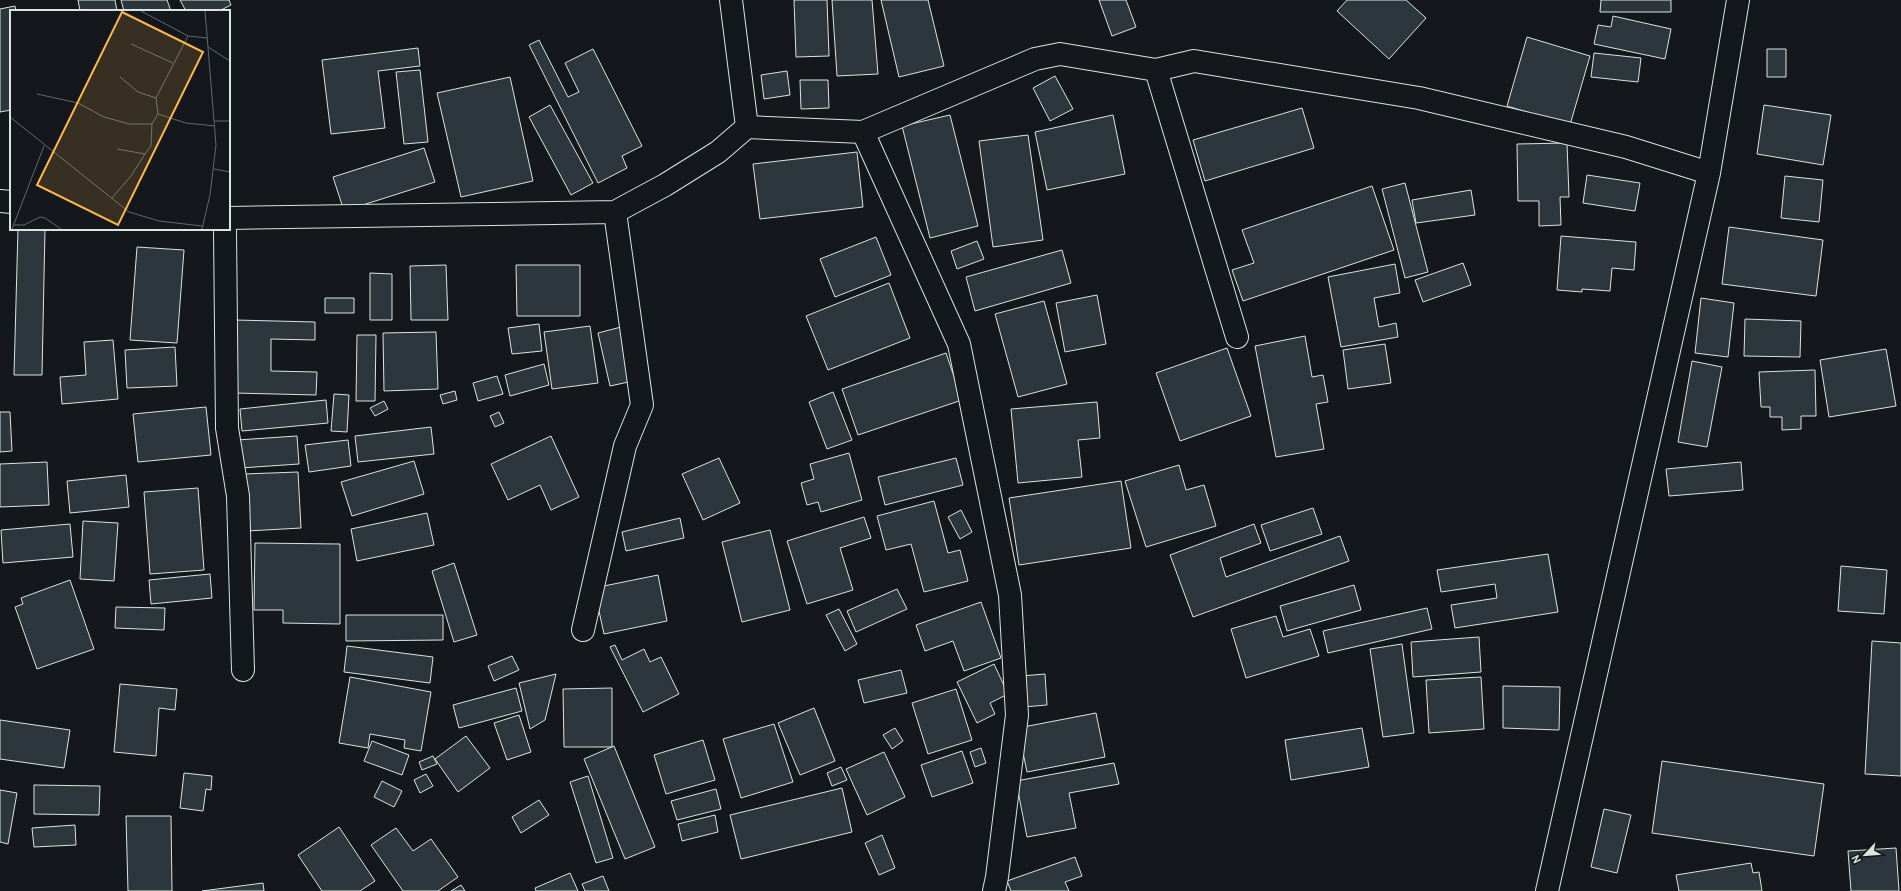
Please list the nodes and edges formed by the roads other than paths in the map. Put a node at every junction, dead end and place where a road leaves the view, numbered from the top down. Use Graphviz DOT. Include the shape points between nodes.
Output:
graph roads {
  1 [pos="731,0"];
  2 [pos="1738,0"];
  3 [pos="1156,70"];
  4 [pos="748,127"];
  5 [pos="863,132"];
  6 [pos="1709,173"];
  7 [pos="0,201"];
  8 [pos="10,202"];
  9 [pos="615,212"];
  10 [pos="230,218"];
  11 [pos="225,230"];
  12 [pos="1237,337"];
  13 [pos="583,630"];
  14 [pos="243,670"];
  15 [pos="994,891"];
  16 [pos="1547,891"];
  1 -- 4 [label="street"];
  2 -- 6 [label="street"];
  3 -- 5 [label="street" via="1060,54 1035,59"];
  3 -- 6 [label="street" via="1194,61 1419,98 1626,147"];
  3 -- 12 [label="street"];
  4 -- 5 [label="street"];
  4 -- 9 [label="street" via="718,152"];
  5 -- 15 [label="street" via="959,344 1010,595 1017,715"];
  6 -- 16 [label="street"];
  7 -- 8 [label="street"];
  9 -- 10 [label="street"];
  9 -- 13 [label="street" via="642,405 625,446"];
  11 -- 14 [label="street" via="226,428 238,496"];
}
